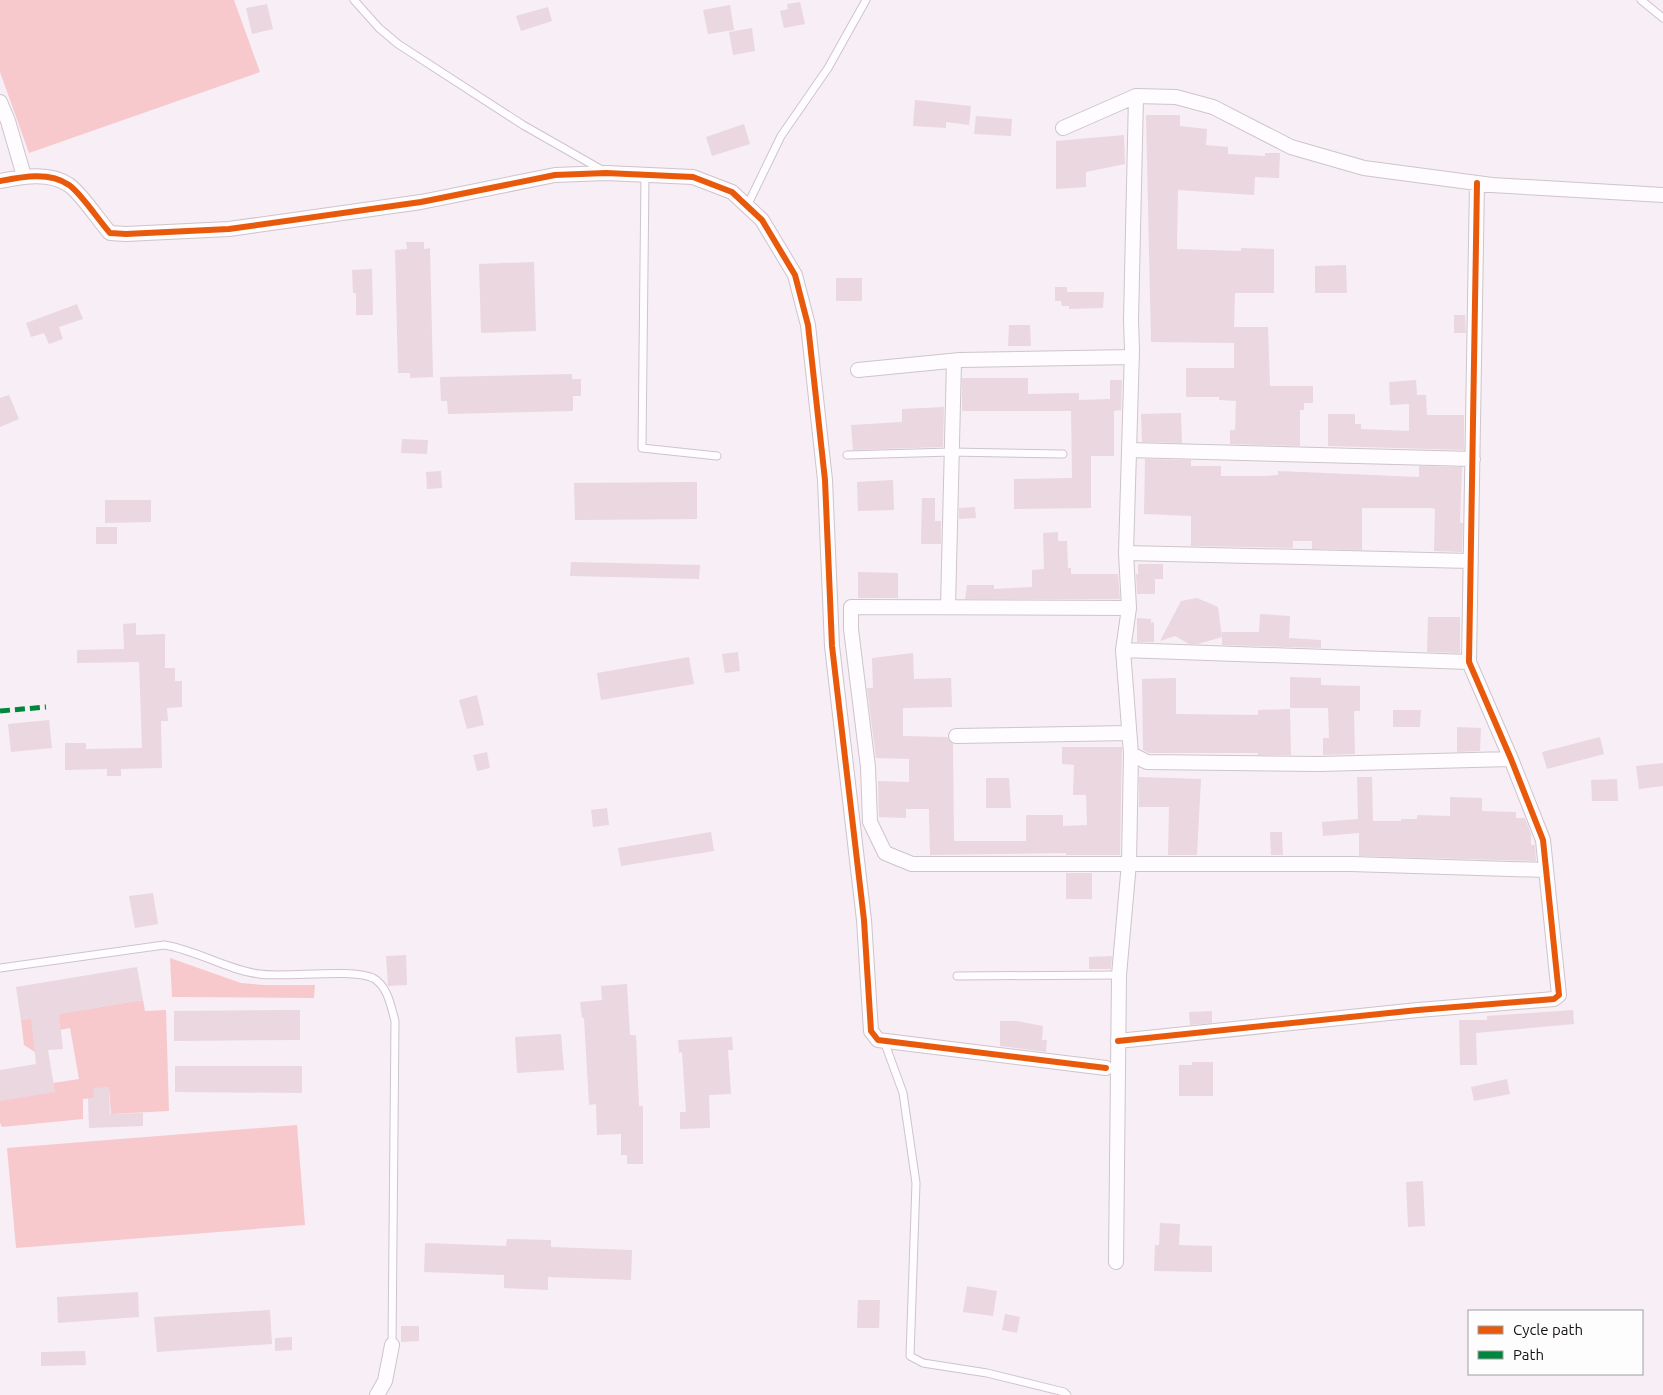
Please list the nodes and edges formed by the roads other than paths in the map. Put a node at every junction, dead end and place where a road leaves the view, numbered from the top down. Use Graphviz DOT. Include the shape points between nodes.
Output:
graph roads {
  1 [pos="354,0"];
  2 [pos="866,0"];
  3 [pos="1641,0"];
  4 [pos="1663,18"];
  5 [pos="1136,96"];
  6 [pos="0,102"];
  7 [pos="1063,128"];
  8 [pos="606,173"];
  9 [pos="645,175"];
  10 [pos="24,176"];
  11 [pos="0,181"];
  12 [pos="1477,183"];
  13 [pos="1663,195"];
  14 [pos="747,206"];
  15 [pos="1132,357"];
  16 [pos="954,361"];
  17 [pos="858,370"];
  18 [pos="1129,450"];
  19 [pos="951,452"];
  20 [pos="1063,454"];
  21 [pos="847,455"];
  22 [pos="717,456"];
  23 [pos="1473,459"];
  24 [pos="1126,553"];
  25 [pos="1471,561"];
  26 [pos="948,608"];
  27 [pos="1129,608"];
  28 [pos="1123,650"];
  29 [pos="1469,662"];
  30 [pos="1129,733"];
  31 [pos="956,736"];
  32 [pos="1130,754"];
  33 [pos="1511,759"];
  34 [pos="1129,863"];
  35 [pos="1546,870"];
  36 [pos="0,968"];
  37 [pos="1119,975"];
  38 [pos="958,976"];
  39 [pos="884,1041"];
  40 [pos="1118,1041"];
  41 [pos="1106,1068"];
  42 [pos="1116,1262"];
  43 [pos="392,1345"];
  44 [pos="376,1395"];
  45 [pos="1067,1395"];
  1 -- 8 [label="lane" via="379,28 405,48 523,125"];
  2 -- 14 [label="lane" via="828,68 781,136"];
  3 -- 4 [label="lane"];
  5 -- 7 [label="street"];
  5 -- 12 [label="street" via="1176,97 1213,106 1292,147 1364,168"];
  5 -- 15 [label="street"];
  6 -- 10 [label="street"];
  8 -- 9 [label="street"];
  8 -- 10 [label="street" via="555,175 421,202 228,229 126,234 110,233 69,185 49,177"];
  9 -- 14 [label="street" via="693,177 732,192"];
  9 -- 22 [label="lane" via="642,448"];
  10 -- 11 [label="street"];
  12 -- 13 [label="street"];
  12 -- 23 [label="street"];
  14 -- 39 [label="street" via="762,220 795,275 808,325 825,480 832,646 864,920 871,1031 878,1040"];
  15 -- 16 [label="street"];
  15 -- 18 [label="street"];
  16 -- 17 [label="street"];
  16 -- 19 [label="street"];
  18 -- 23 [label="street"];
  18 -- 24 [label="street"];
  19 -- 20 [label="lane"];
  19 -- 21 [label="lane"];
  19 -- 26 [label="street"];
  23 -- 25 [label="street"];
  24 -- 25 [label="street"];
  24 -- 27 [label="street"];
  25 -- 29 [label="street"];
  26 -- 27 [label="street"];
  26 -- 34 [label="street" via="851,607 868,767 870,822 885,853 912,864"];
  27 -- 28 [label="street"];
  28 -- 29 [label="street"];
  28 -- 30 [label="street"];
  29 -- 33 [label="street"];
  30 -- 31 [label="street"];
  30 -- 32 [label="street"];
  32 -- 33 [label="street" via="1147,762 1319,764"];
  32 -- 34 [label="street"];
  33 -- 35 [label="street" via="1543,840"];
  34 -- 35 [label="street" via="1351,864"];
  34 -- 37 [label="street"];
  35 -- 40 [label="street" via="1557,998"];
  36 -- 43 [label="lane" via="164,945 186,948 258,974 363,975 382,985 394,1021"];
  37 -- 38 [label="lane"];
  37 -- 40 [label="street"];
  39 -- 41 [label="street"];
  39 -- 45 [label="lane" via="903,1093 916,1183 910,1356 923,1363 987,1373"];
  40 -- 42 [label="street"];
  43 -- 44 [label="street" via="385,1381"];
}
